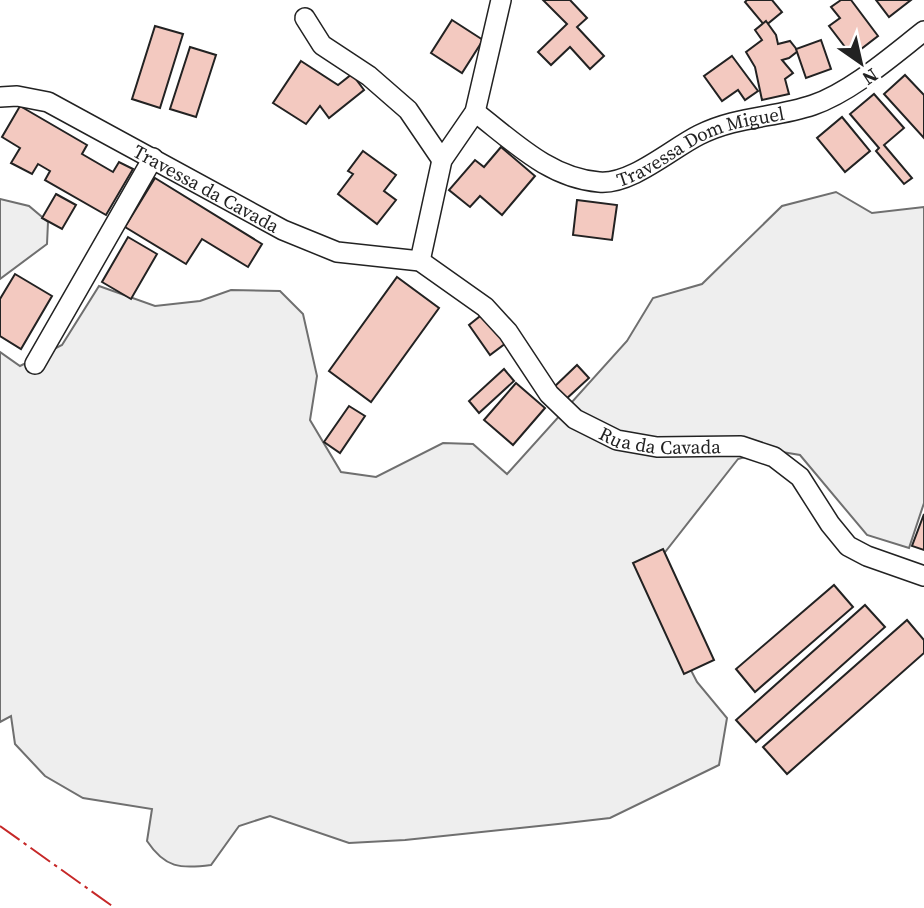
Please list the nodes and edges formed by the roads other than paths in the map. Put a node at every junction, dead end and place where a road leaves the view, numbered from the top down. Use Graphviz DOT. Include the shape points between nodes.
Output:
graph roads {
  1 [pos="501,0"];
  2 [pos="305,18"];
  3 [pos="924,32"];
  4 [pos="0,97"];
  5 [pos="475,112"];
  6 [pos="153,158"];
  7 [pos="442,160"];
  8 [pos="420,261"];
  9 [pos="35,364"];
  10 [pos="924,576"];
  1 -- 5 [label="street"];
  2 -- 7 [label="street" via="322,45 369,76 408,110"];
  3 -- 5 [label="street, Travessa Dom Miguel" via="813,105 730,122 617,181 598,182 550,169"];
  4 -- 6 [label="street, Travessa da Cavada" via="48,102"];
  5 -- 7 [label="street"];
  6 -- 8 [label="street, Travessa da Cavada" via="283,230 337,252"];
  6 -- 9 [label="street"];
  7 -- 8 [label="street"];
  8 -- 10 [label="street, Rua da Cavada" via="485,307 508,332 549,394 575,419 617,440 657,447 741,446 774,457 800,477 848,546"];
}
